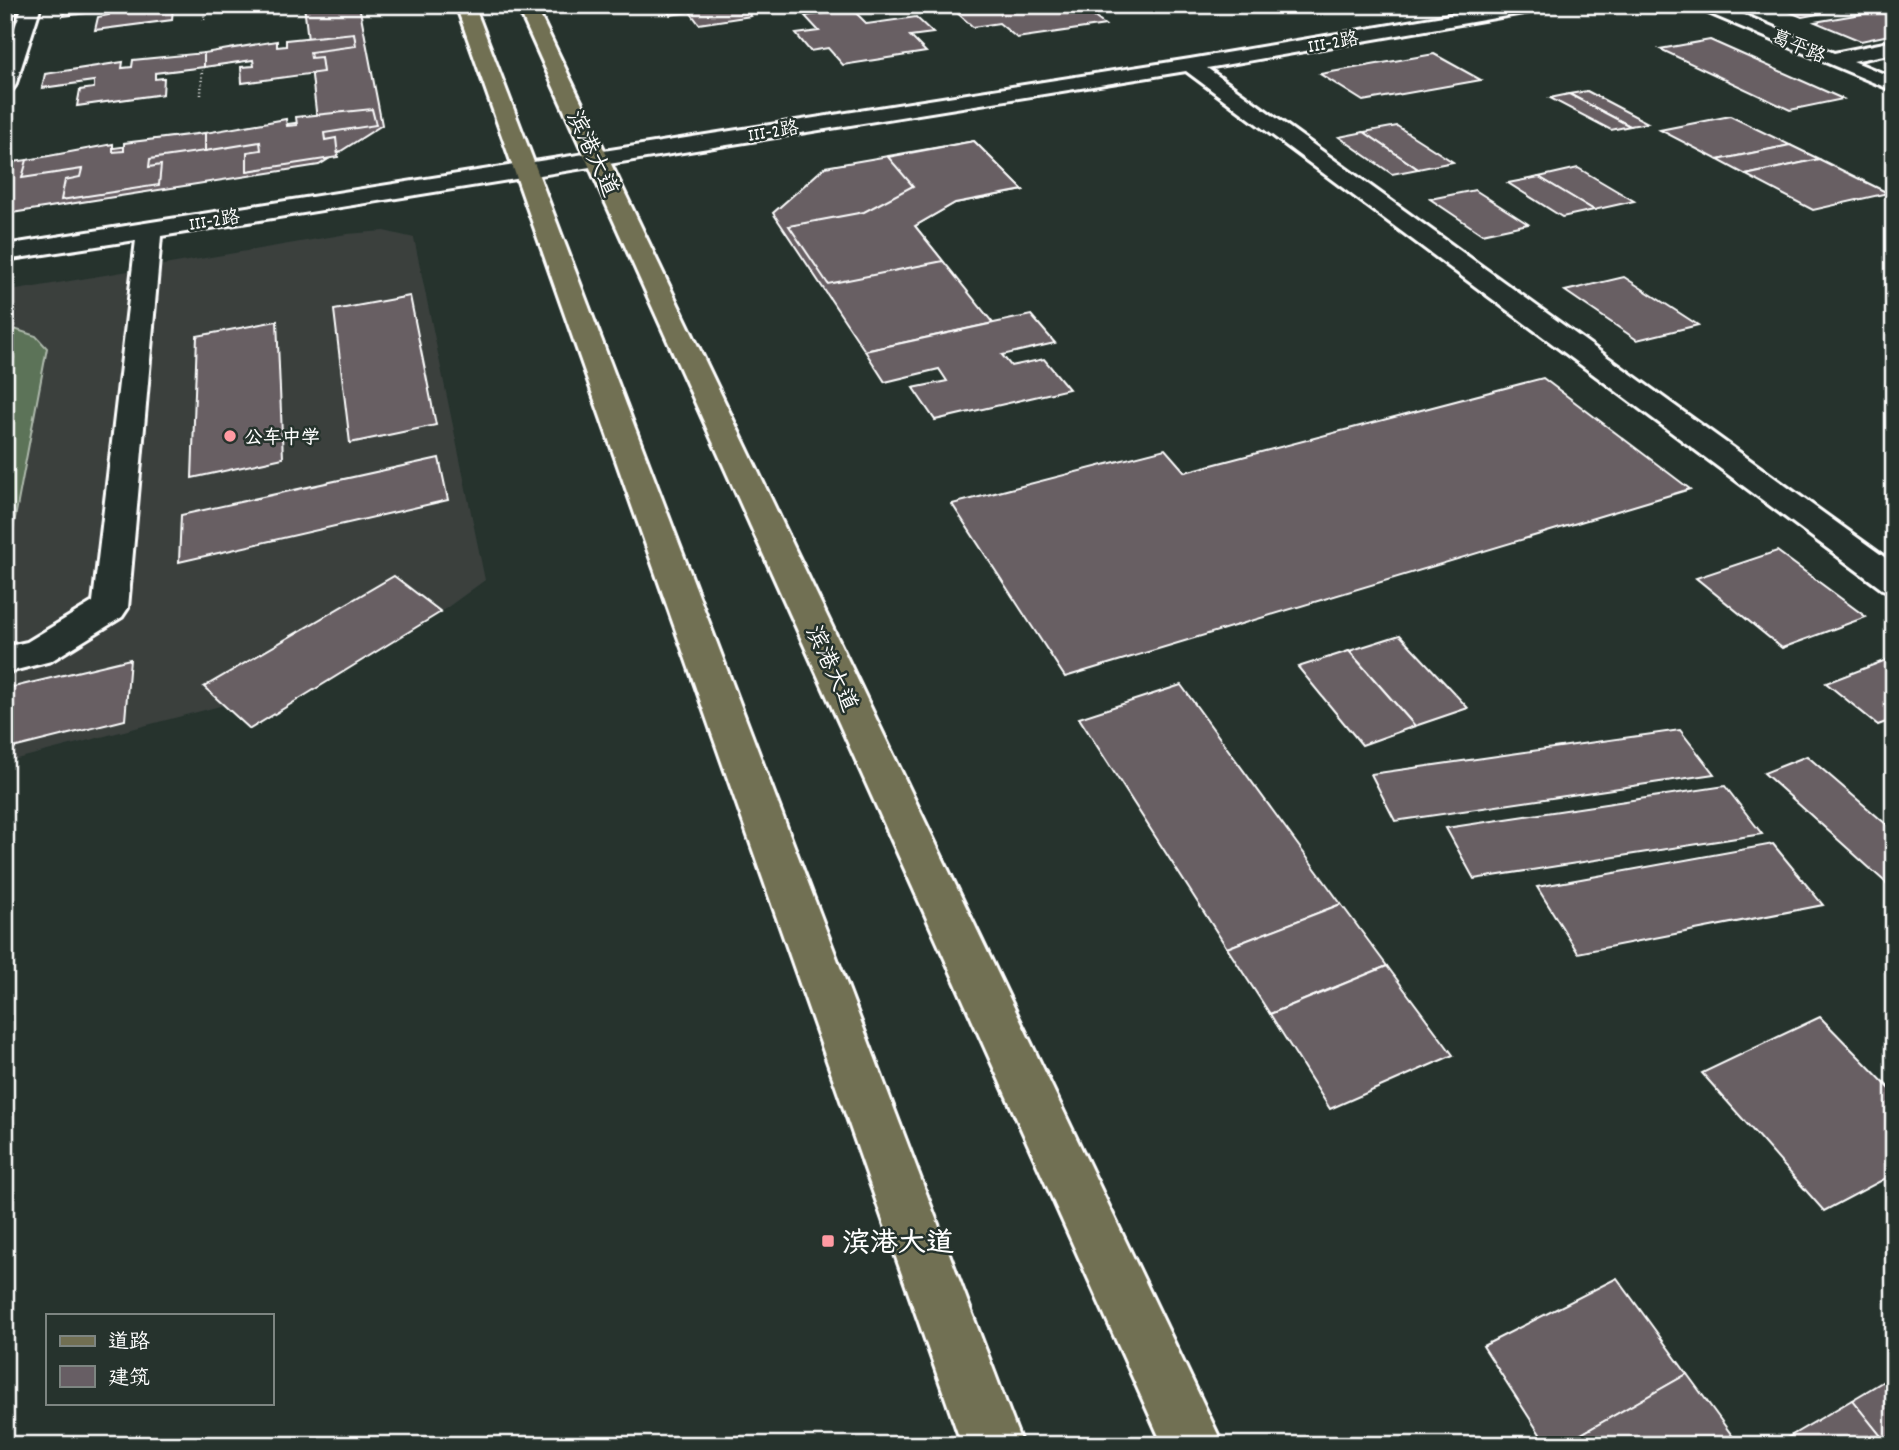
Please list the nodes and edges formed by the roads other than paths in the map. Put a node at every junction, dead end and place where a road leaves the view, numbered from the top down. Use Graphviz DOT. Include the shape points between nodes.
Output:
graph roads {
  1 [pos="32,5"];
  2 [pos="465,5"];
  3 [pos="526,5"];
  4 [pos="1541,5"];
  5 [pos="1705,5"];
  6 [pos="1894,47"];
  7 [pos="1831,59"];
  8 [pos="1190,65"];
  9 [pos="1894,85"];
  10 [pos="5,86"];
  11 [pos="596,158"];
  12 [pos="525,169"];
  13 [pos="149,230"];
  14 [pos="5,253"];
  15 [pos="1894,581"];
  16 [pos="5,660"];
  17 [pos="992,1445"];
  18 [pos="1193,1445"];
  1 -- 10 [label="street"];
  2 -- 12 [label="main road"];
  3 -- 11 [label="main road, 滨港大道"];
  4 -- 8 [label="street, III-2路"];
  5 -- 7 [label="street, 葛平路"];
  6 -- 7 [label="street"];
  7 -- 9 [label="street, 葛平路"];
  8 -- 11 [label="street, III-2路"];
  8 -- 15 [label="street"];
  11 -- 12 [label="street, III-2路"];
  11 -- 18 [label="main road, 滨港大道"];
  12 -- 13 [label="street, III-2路"];
  12 -- 17 [label="main road"];
  13 -- 14 [label="street, III-2路"];
  13 -- 16 [label="street" via="110,608 38,652"];
}
